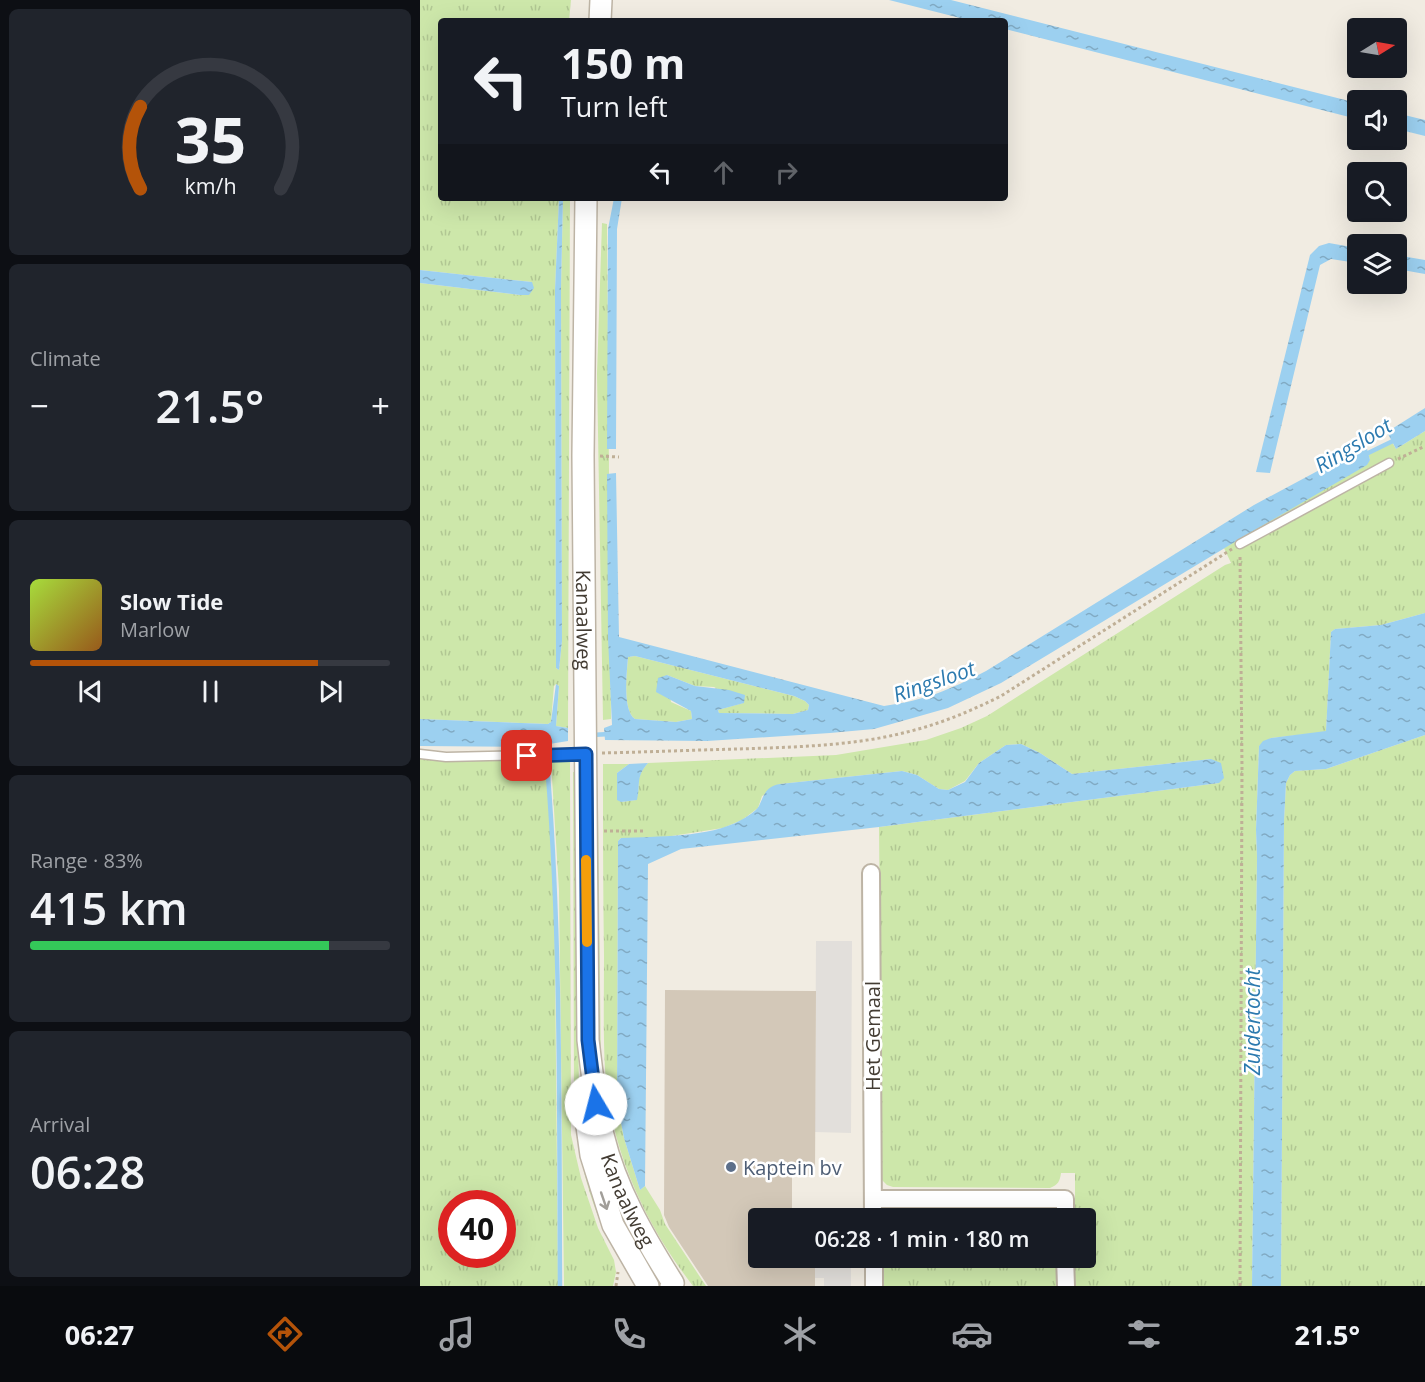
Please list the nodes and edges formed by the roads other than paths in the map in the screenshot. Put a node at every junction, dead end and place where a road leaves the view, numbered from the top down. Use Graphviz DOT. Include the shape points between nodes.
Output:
graph roads {
  1 [pos="601,0"];
  2 [pos="600,18"];
  3 [pos="586,201"];
  4 [pos="1389,463"];
  5 [pos="1240,544"];
  6 [pos="593,750"];
  7 [pos="420,754"];
  8 [pos="871,873"];
  9 [pos="588,1040"];
  10 [pos="873,1198"];
  11 [pos="873,1208"];
  12 [pos="1065,1208"];
  13 [pos="873,1268"];
  14 [pos="1065,1268"];
  15 [pos="670,1285"];
  16 [pos="648,1286"];
  17 [pos="874,1286"];
  18 [pos="1066,1286"];
  1 -- 2 [label="street"];
  3 -- 6 [label="street, Kanaalweg" via="585,721"];
  4 -- 5 [label="lane"];
  6 -- 7 [label="lane" via="446,757"];
  6 -- 9 [label="street, Kanaalweg" via="586,832"];
  8 -- 10 [label="street, Het Gemaal"];
  9 -- 15 [label="street, Kanaalweg" via="599,1117 611,1164 628,1207"];
  9 -- 16 [label="street, Kanaalweg, one-way" via="583,1083 591,1155 613,1225"];
  10 -- 11 [label="street, Het Gemaal"];
  10 -- 12 [label="street" via="1065,1199"];
  13 -- 17 [label="street"];
  14 -- 18 [label="street"];
}
